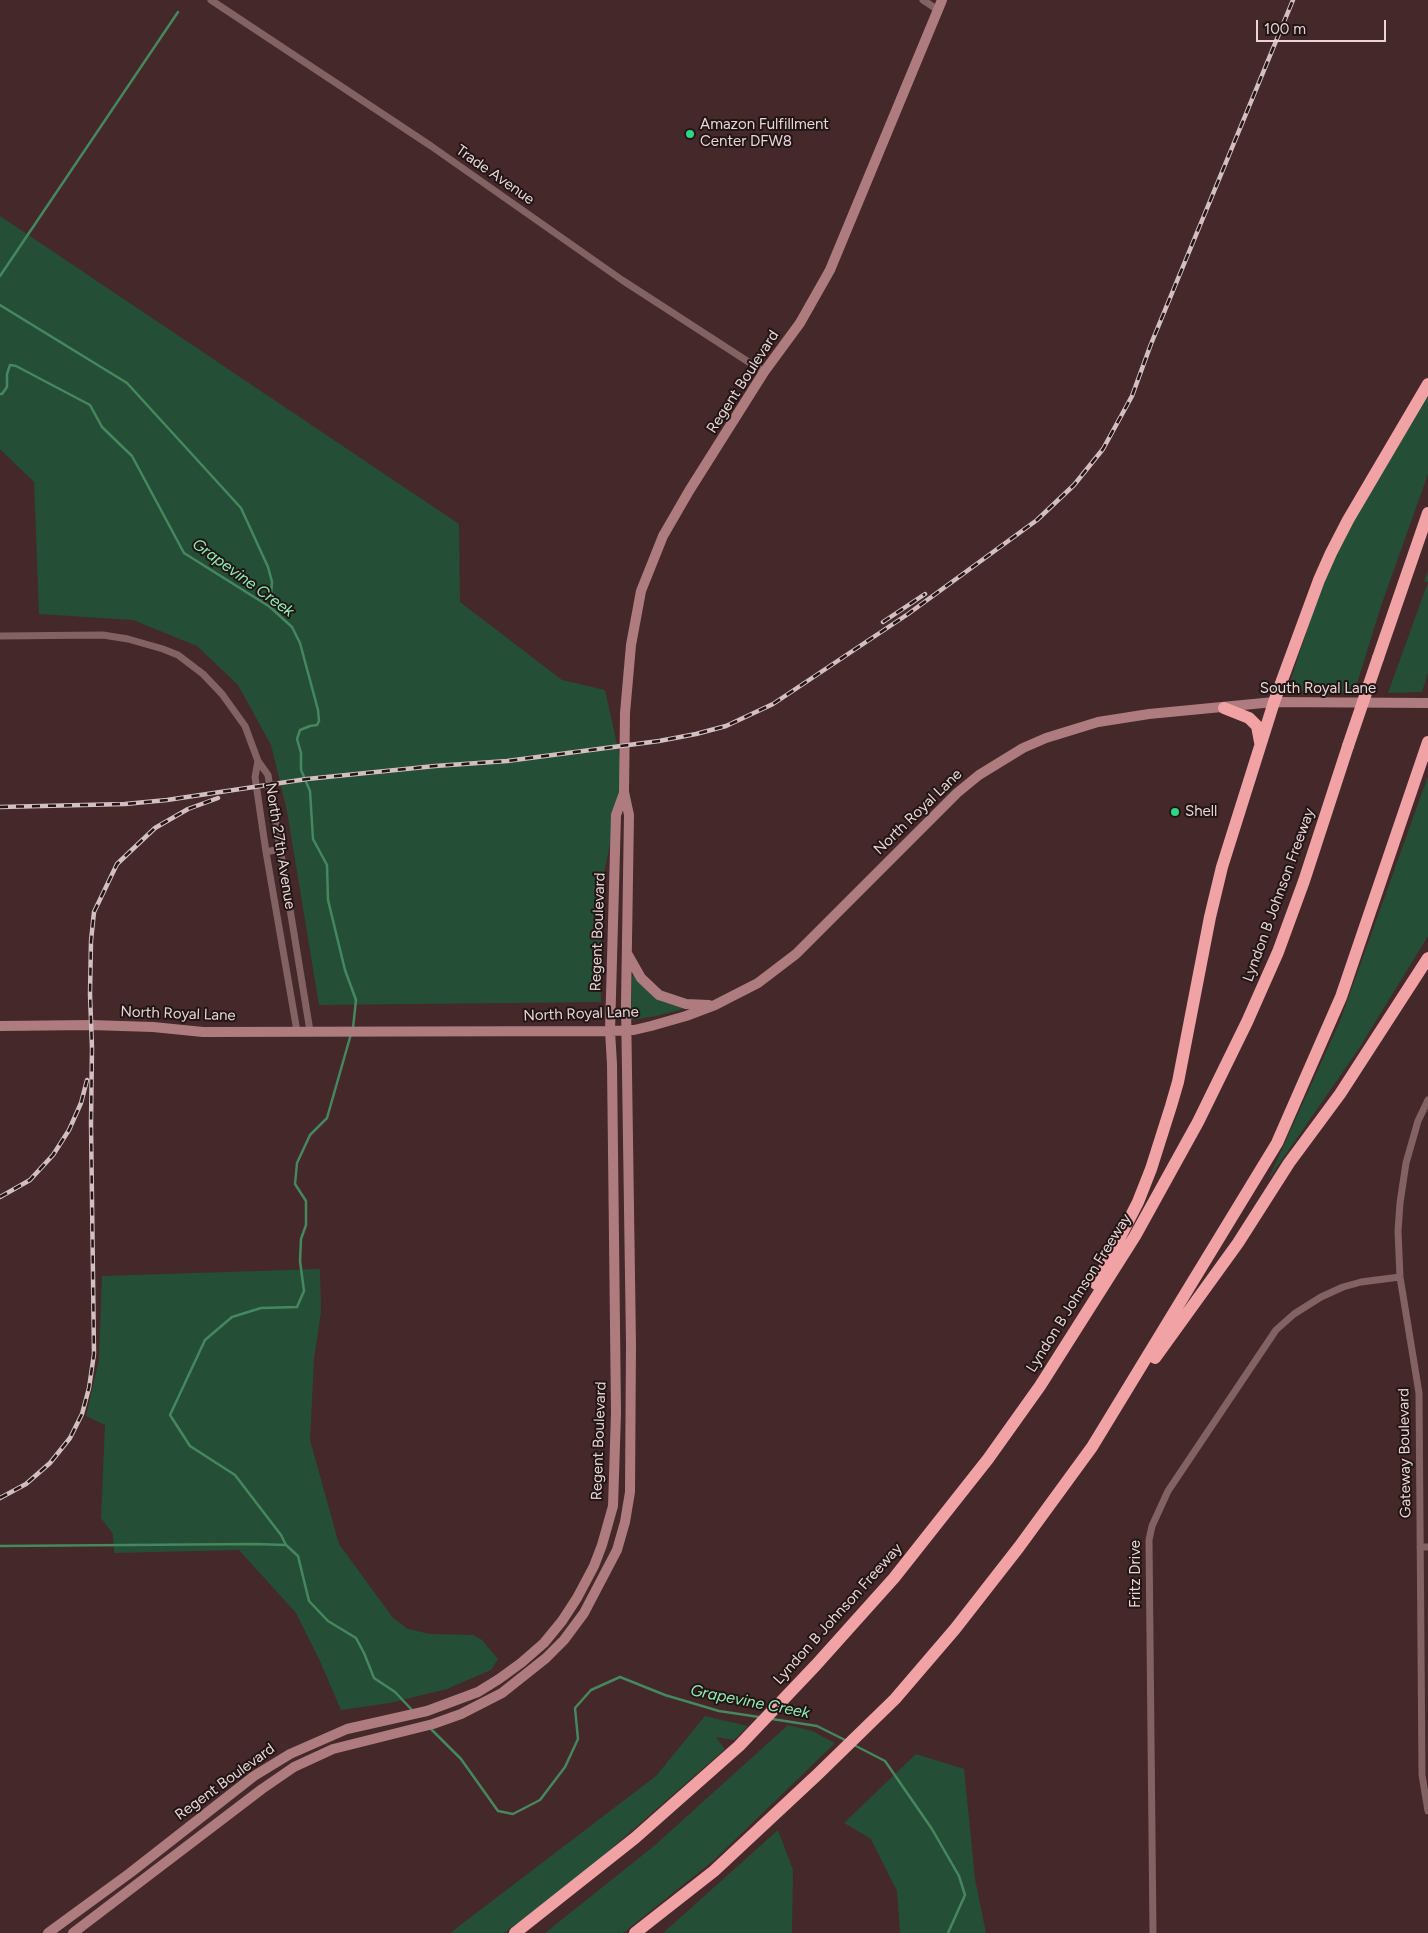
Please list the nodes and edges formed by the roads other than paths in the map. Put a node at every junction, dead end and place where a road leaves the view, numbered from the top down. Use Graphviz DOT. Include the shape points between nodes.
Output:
graph roads {
  1 [pos="211,0"];
  2 [pos="924,0"];
  3 [pos="940,5"];
  4 [pos="764,372"];
  5 [pos="1428,384"];
  6 [pos="1428,512"];
  7 [pos="0,636"];
  8 [pos="1274,702"];
  9 [pos="1428,703"];
  10 [pos="1224,708"];
  11 [pos="1149,714"];
  12 [pos="1427,744"];
  13 [pos="1259,749"];
  14 [pos="258,761"];
  15 [pos="624,792"];
  16 [pos="280,849"];
  17 [pos="266,852"];
  18 [pos="627,952"];
  19 [pos="1428,958"];
  20 [pos="715,1005"];
  21 [pos="0,1026"];
  22 [pos="627,1030"];
  23 [pos="297,1031"];
  24 [pos="310,1031"];
  25 [pos="610,1031"];
  26 [pos="1428,1100"];
  27 [pos="1400,1277"];
  28 [pos="1040,1386"];
  29 [pos="1092,1447"];
  30 [pos="1424,1547"];
  31 [pos="514,1668"];
  32 [pos="522,1678"];
  33 [pos="1428,1811"];
  34 [pos="130,1873"];
  35 [pos="138,1884"];
  36 [pos="48,1933"];
  37 [pos="73,1933"];
  38 [pos="515,1933"];
  39 [pos="635,1933"];
  40 [pos="1153,1933"];
  1 -- 4 [label="street, Trade Avenue" via="427,144 620,279"];
  2 -- 3 [label="street"];
  3 -- 4 [label="street, Regent Boulevard" via="830,270 800,323"];
  4 -- 15 [label="street, Regent Boulevard" via="663,536 641,591 631,645 625,713"];
  5 -- 8 [label="highway" via="1331,553"];
  6 -- 28 [label="highway, Lyndon B Johnson Freeway, bridge" via="1301,890 1247,1022 1198,1122 1135,1236"];
  7 -- 14 [label="street" via="103,635 145,644 178,656 203,674 222,694 246,726"];
  8 -- 9 [label="street, South Royal Lane"];
  8 -- 10 [label="street, South Royal Lane"];
  8 -- 13 [label="highway"];
  10 -- 11 [label="street, South Royal Lane"];
  10 -- 13 [label="highway" via="1249,718 1257,726"];
  11 -- 20 [label="street, North Royal Lane" via="1098,722 1046,738 979,775 928,820 790,959 758,983"];
  12 -- 29 [label="highway" via="1340,997 1277,1143"];
  13 -- 28 [label="highway" via="1222,867 1178,1082 1151,1169 1118,1243"];
  14 -- 16 [label="street, North 27th Avenue" via="268,775"];
  14 -- 17 [label="street, North 27th Avenue" via="255,778"];
  15 -- 18 [label="street, Regent Boulevard" via="629,815"];
  15 -- 25 [label="street, Regent Boulevard" via="616,815"];
  16 -- 17 [label="street"];
  16 -- 24 [label="street, North 27th Avenue"];
  17 -- 23 [label="street, North 27th Avenue"];
  18 -- 20 [label="street" via="641,978 659,995 686,1004"];
  18 -- 22 [label="street, Regent Boulevard"];
  19 -- 29 [label="highway" via="1340,1094"];
  20 -- 22 [label="street, North Royal Lane" via="674,1020"];
  21 -- 23 [label="street, North Royal Lane" via="91,1025 203,1032"];
  22 -- 25 [label="street, North Royal Lane"];
  22 -- 32 [label="street, Regent Boulevard" via="630,1492 617,1550 587,1607 564,1640"];
  23 -- 24 [label="street, North Royal Lane"];
  24 -- 25 [label="street, North Royal Lane"];
  25 -- 31 [label="street, Regent Boulevard" via="616,1413 612,1506 602,1545 578,1598 544,1643"];
  26 -- 27 [label="street, Gateway Boulevard" via="1418,1121 1401,1193 1398,1231"];
  27 -- 30 [label="street, Gateway Boulevard" via="1419,1393"];
  27 -- 40 [label="street, Fritz Drive" via="1343,1287 1294,1314 1276,1330 1168,1491 1152,1526 1149,1547"];
  28 -- 38 [label="highway, Lyndon B Johnson Freeway" via="988,1459 894,1578 816,1666 738,1746 635,1838"];
  29 -- 39 [label="highway" via="1020,1547 895,1699 714,1871"];
  30 -- 33 [label="street, Gateway Boulevard" via="1422,1776"];
  31 -- 32 [label="street"];
  31 -- 34 [label="street, Regent Boulevard" via="478,1692 427,1711 347,1729 290,1754 254,1776"];
  32 -- 35 [label="street, Regent Boulevard" via="502,1693 461,1714 333,1748 294,1767"];
  34 -- 35 [label="street"];
  34 -- 36 [label="street, Regent Boulevard"];
  35 -- 37 [label="street, Regent Boulevard"];
}
